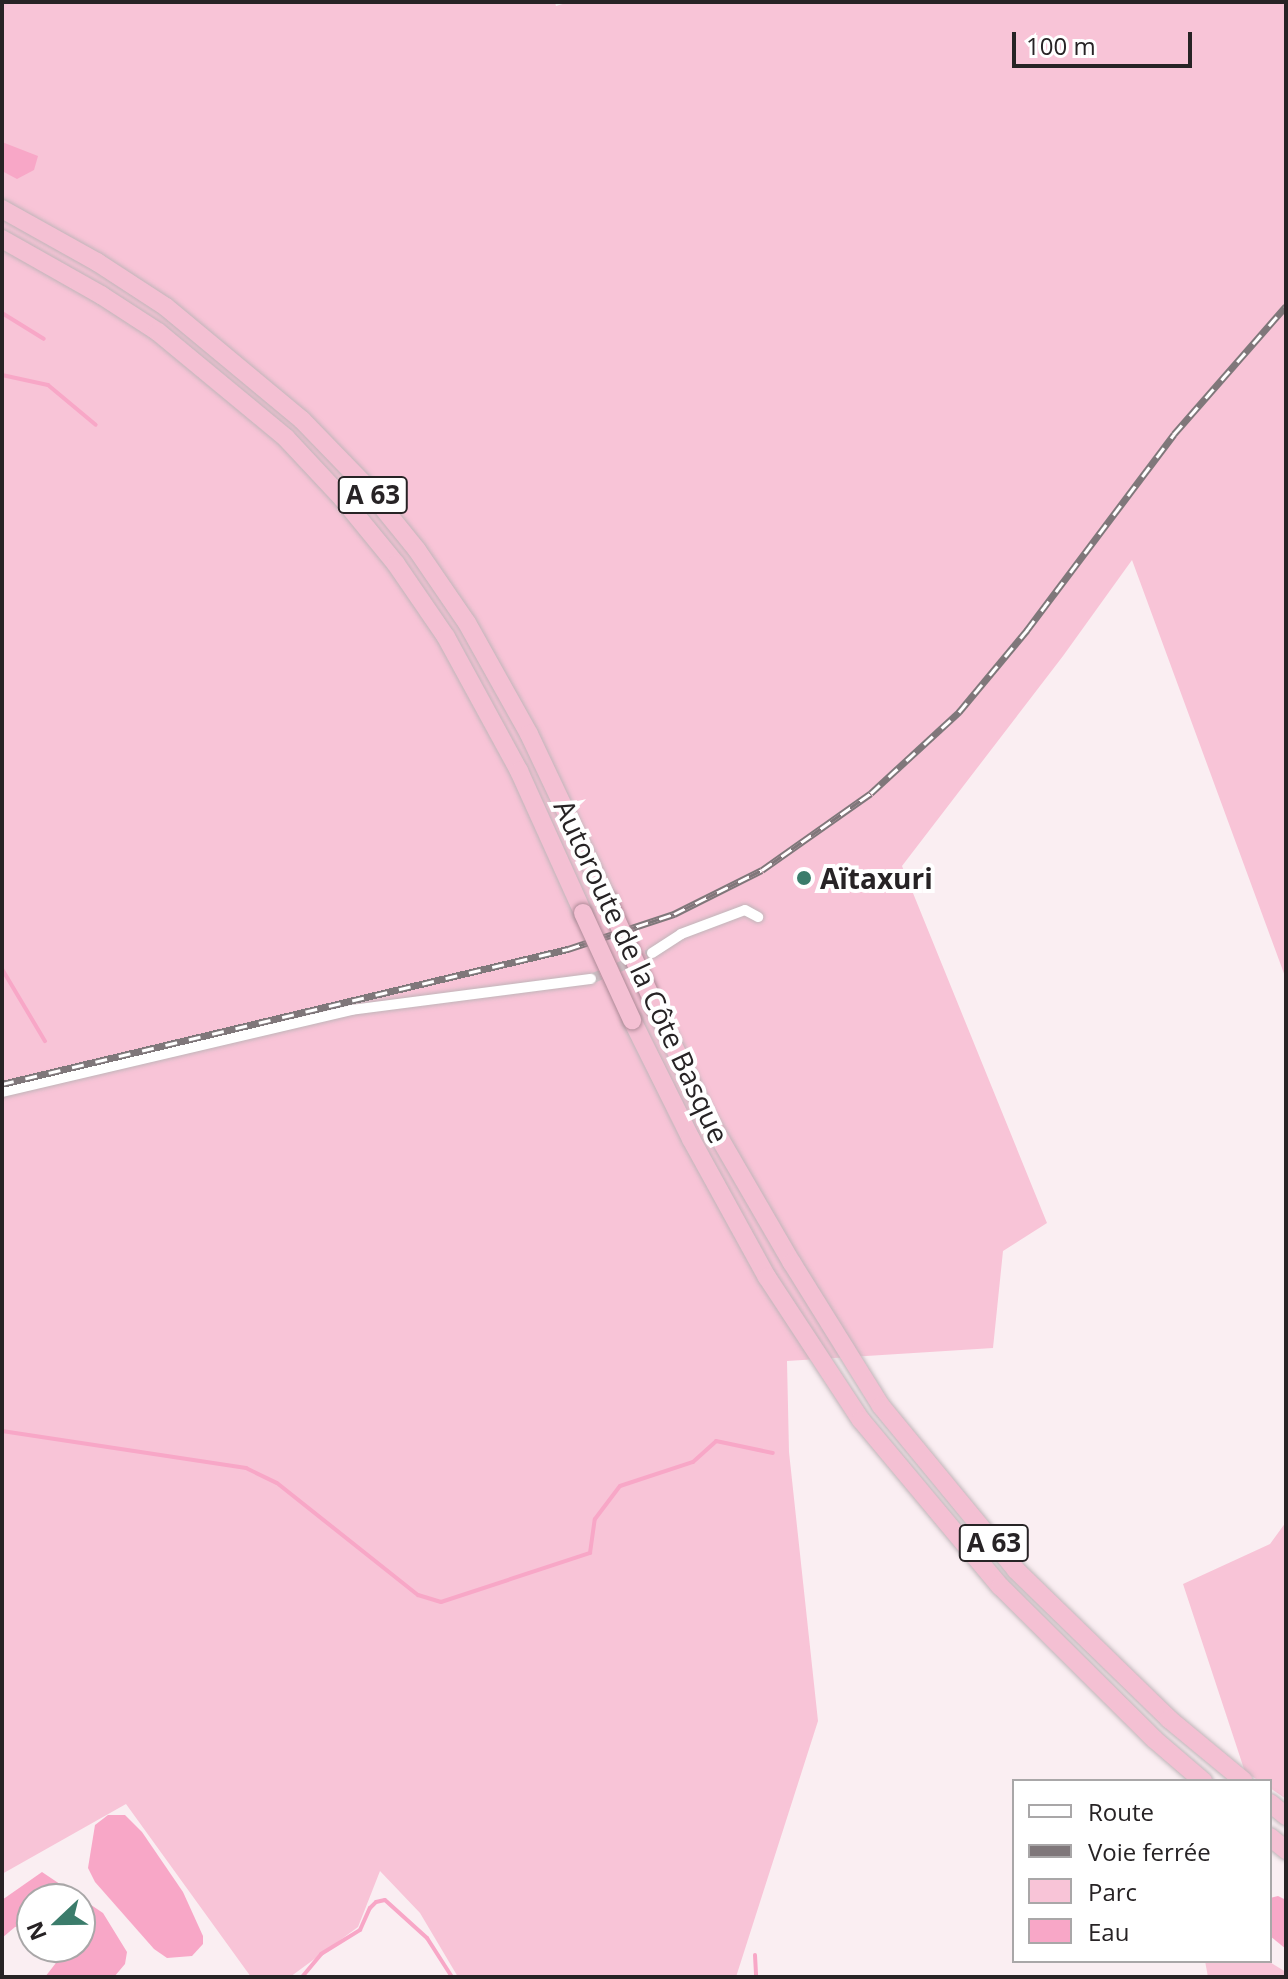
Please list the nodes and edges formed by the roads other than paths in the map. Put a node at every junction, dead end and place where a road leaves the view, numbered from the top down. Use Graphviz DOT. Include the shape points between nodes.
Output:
graph roads {
  1 [pos="2,209"];
  2 [pos="2,239"];
  3 [pos="758,917"];
  4 [pos="652,953"];
  5 [pos="591,979"];
  6 [pos="2,1092"];
  7 [pos="1201,1779"];
  8 [pos="1242,1779"];
  1 -- 8 [label="highway, Autoroute de la Côte Basque / A 63, bridge" via="166,307 302,420 417,550 467,623 529,734 705,1113 881,1406 1016,1570 1169,1719"];
  2 -- 7 [label="highway, Autoroute de la Côte Basque / A 63, bridge" via="158,332 286,438 396,564 453,649 519,771 691,1139 767,1277 861,1420 1000,1586"];
  3 -- 4 [label="street" via="745,910 681,934"];
  5 -- 6 [label="street" via="351,1010"];
}
